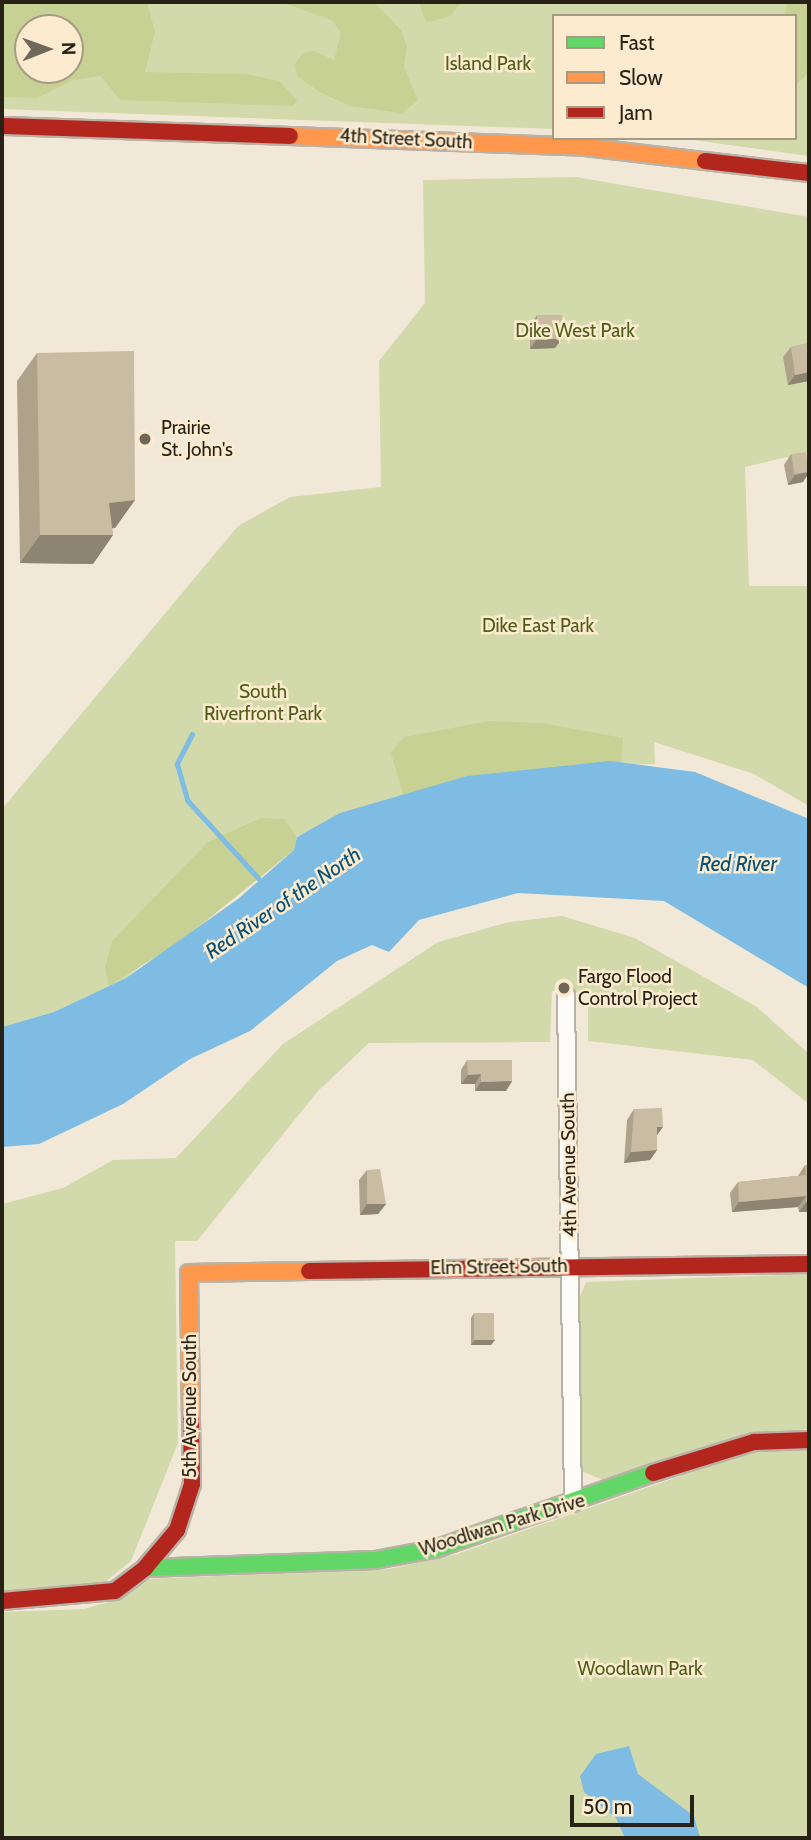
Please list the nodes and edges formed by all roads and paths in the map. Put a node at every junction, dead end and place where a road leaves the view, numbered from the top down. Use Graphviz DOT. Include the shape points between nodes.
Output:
graph roads {
  1 [pos="2,126"];
  2 [pos="809,173"];
  3 [pos="566,995"];
  4 [pos="809,1264"];
  5 [pos="570,1265"];
  6 [pos="189,1273"];
  7 [pos="809,1440"];
  8 [pos="573,1503"];
  9 [pos="145,1569"];
  10 [pos="2,1601"];
  1 -- 2 [label="street, 4th Street South" via="586,147"];
  3 -- 5 [label="street, 4th Avenue South"];
  4 -- 5 [label="street, Elm Street South"];
  5 -- 6 [label="street, Elm Street South"];
  5 -- 8 [label="street, 4th Avenue South"];
  6 -- 9 [label="street, 5th Avenue South" via="192,1484 177,1530"];
  7 -- 8 [label="street, Woodlwan Park Drive" via="754,1442"];
  8 -- 9 [label="street, Woodlwan Park Drive" via="435,1549 375,1559"];
  9 -- 10 [label="street, 5th Avenue South" via="115,1591 74,1599"];
}
